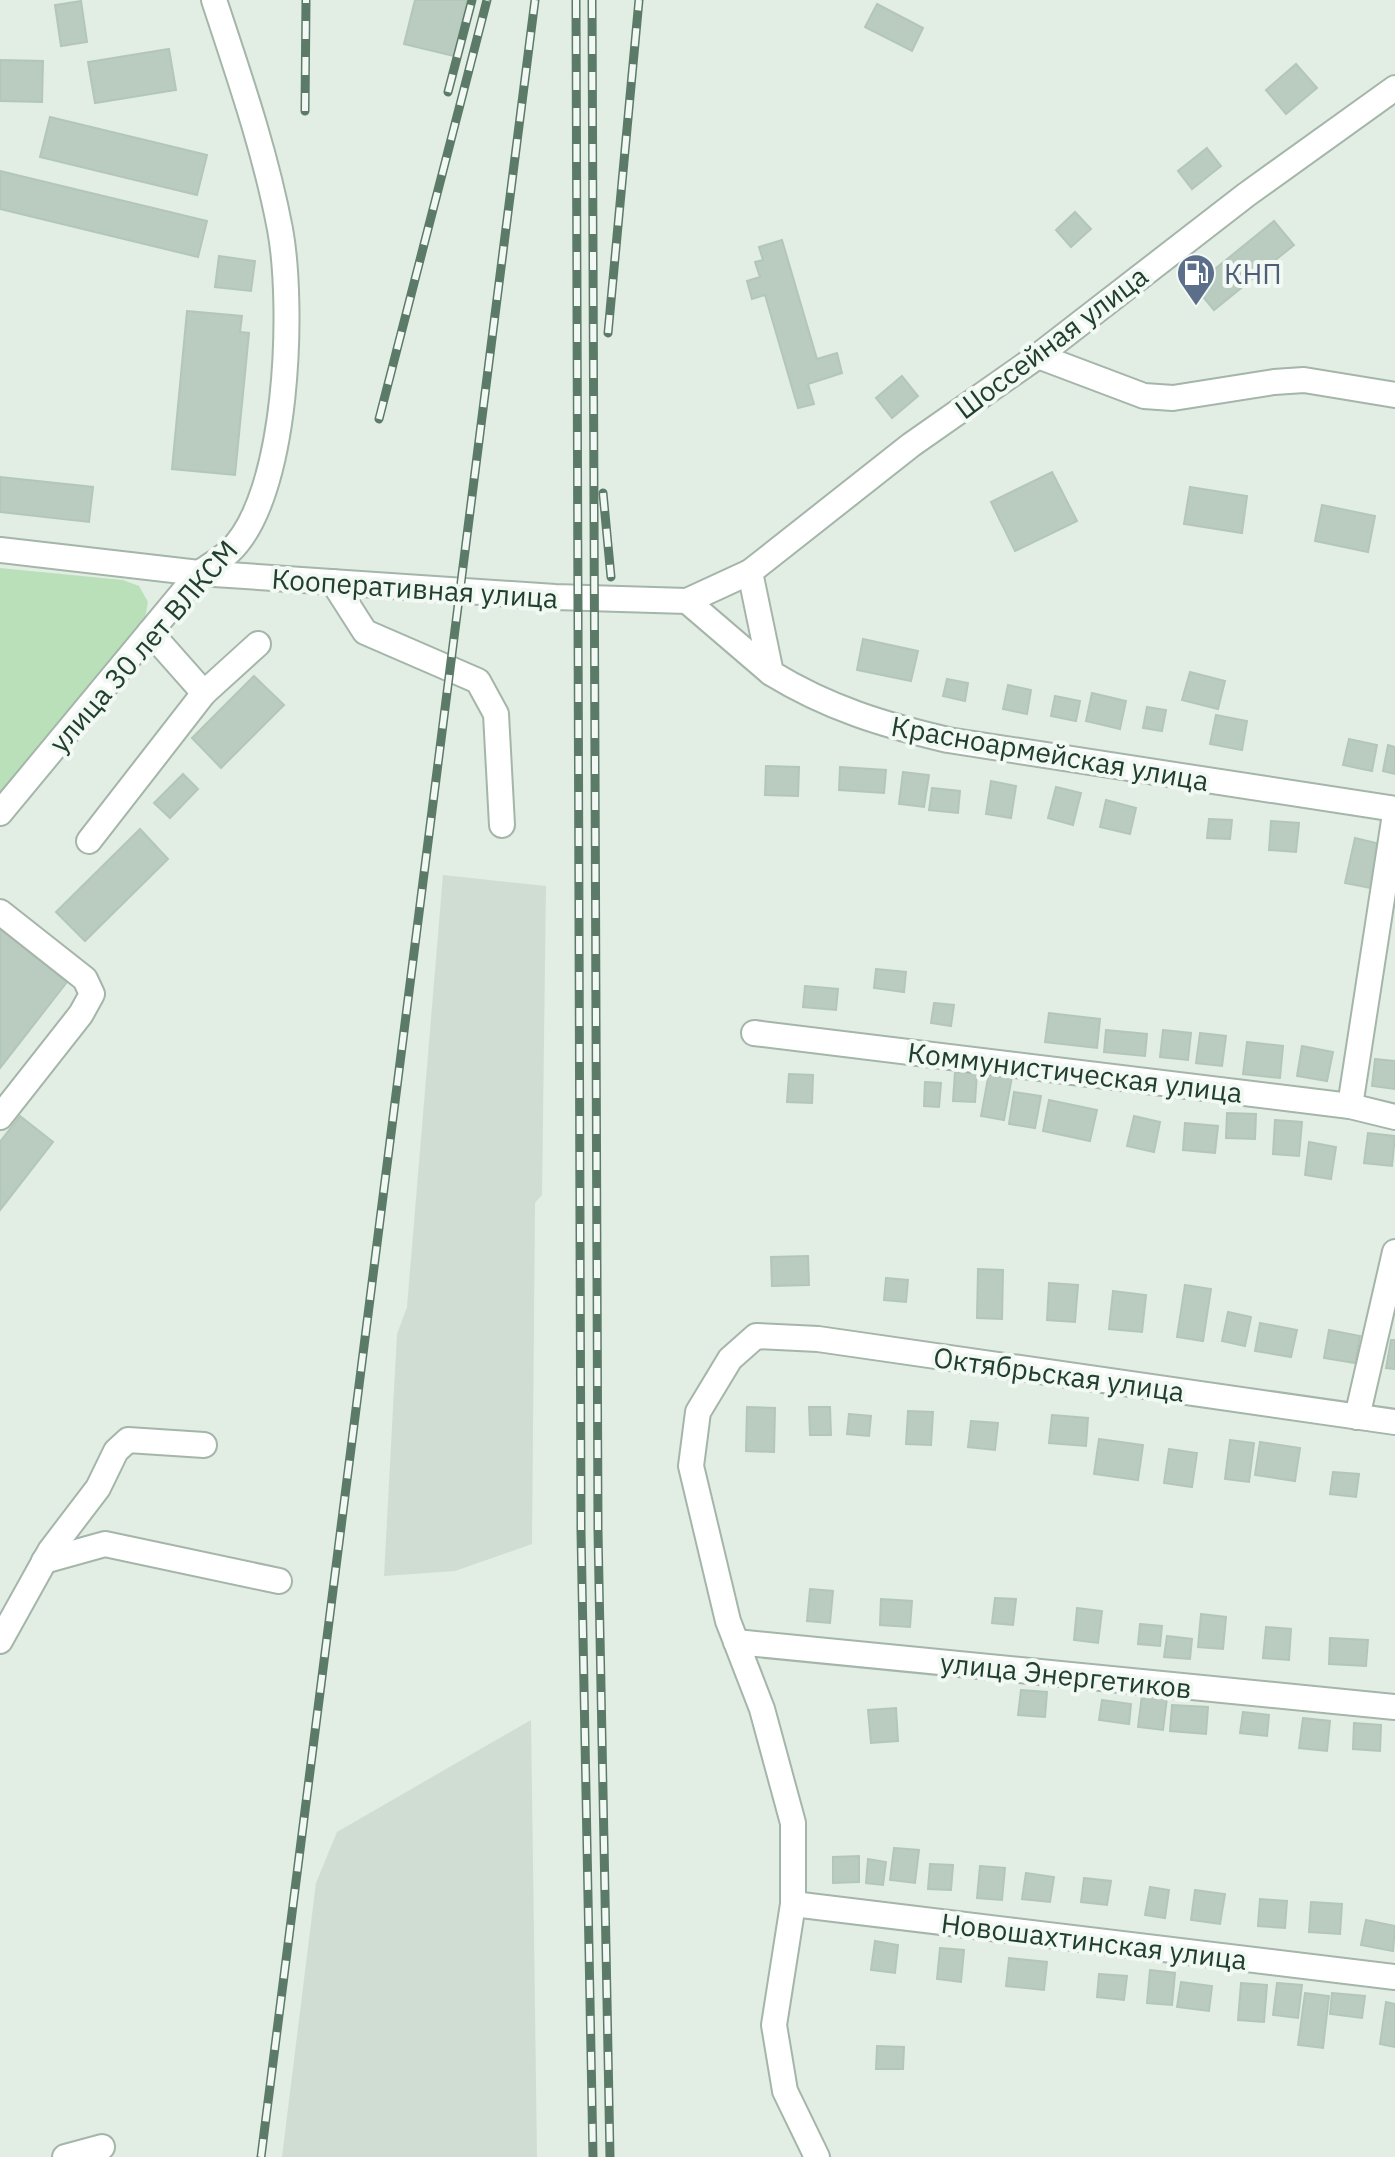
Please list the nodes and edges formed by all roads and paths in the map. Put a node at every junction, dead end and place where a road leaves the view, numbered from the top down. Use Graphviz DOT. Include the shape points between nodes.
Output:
graph roads {
  1 [pos="214,0"];
  2 [pos="1395,88"];
  3 [pos="1038,356"];
  4 [pos="1395,395"];
  5 [pos="0,550"];
  6 [pos="750,572"];
  7 [pos="199,573"];
  8 [pos="333,582"];
  9 [pos="687,601"];
  10 [pos="150,632"];
  11 [pos="258,644"];
  12 [pos="771,673"];
  13 [pos="204,693"];
  14 [pos="1395,812"];
  15 [pos="0,813"];
  16 [pos="502,825"];
  17 [pos="89,841"];
  18 [pos="0,912"];
  19 [pos="754,1033"];
  20 [pos="1350,1106"];
  21 [pos="0,1117"];
  22 [pos="1395,1117"];
  23 [pos="1395,1252"];
  24 [pos="1357,1417"];
  25 [pos="1395,1422"];
  26 [pos="204,1445"];
  27 [pos="44,1561"];
  28 [pos="279,1581"];
  29 [pos="0,1641"];
  30 [pos="736,1642"];
  31 [pos="1395,1707"];
  32 [pos="793,1904"];
  33 [pos="1395,1977"];
  34 [pos="102,2147"];
  35 [pos="65,2157"];
  36 [pos="817,2157"];
  1 -- 7 [label="street, улица 30 лет ВЛКСМ" via="257,127 277,216 286,322 274,456 256,510 230,551"];
  2 -- 3 [label="street, Шоссейная улица"];
  3 -- 4 [label="street" via="1144,396 1173,398 1304,380"];
  3 -- 6 [label="street, Шоссейная улица" via="911,445"];
  5 -- 7 [label="street, Кооперативная улица"];
  6 -- 9 [label="street, Кооперативная улица"];
  6 -- 12 [label="street"];
  7 -- 8 [label="street, Кооперативная улица"];
  7 -- 10 [label="street, улица 30 лет ВЛКСМ"];
  8 -- 9 [label="street, Кооперативная улица"];
  8 -- 16 [label="street" via="365,632 478,681 496,714"];
  9 -- 12 [label="street"];
  10 -- 13 [label="street"];
  10 -- 15 [label="street, улица 30 лет ВЛКСМ"];
  11 -- 13 [label="street"];
  12 -- 14 [label="street, Красноармейская улица" via="836,709 948,740"];
  13 -- 17 [label="street"];
  14 -- 20 [label="street"];
  18 -- 21 [label="street" via="85,979 92,994"];
  19 -- 20 [label="street, Коммунистическая улица"];
  20 -- 22 [label="street, Коммунистическая улица"];
  23 -- 24 [label="street"];
  24 -- 25 [label="street, Октябрьская улица"];
  24 -- 30 [label="street, Октябрьская улица" via="818,1339 756,1336 730,1359 698,1412 691,1466"];
  26 -- 27 [label="street" via="128,1440"];
  27 -- 28 [label="street" via="105,1544"];
  27 -- 29 [label="street"];
  30 -- 31 [label="street, улица Энергетиков"];
  30 -- 32 [label="street" via="762,1709 793,1823"];
  32 -- 33 [label="street, Новошахтинская улица"];
  32 -- 36 [label="street" via="774,2025 785,2091"];
  34 -- 35 [label="street"];
}
